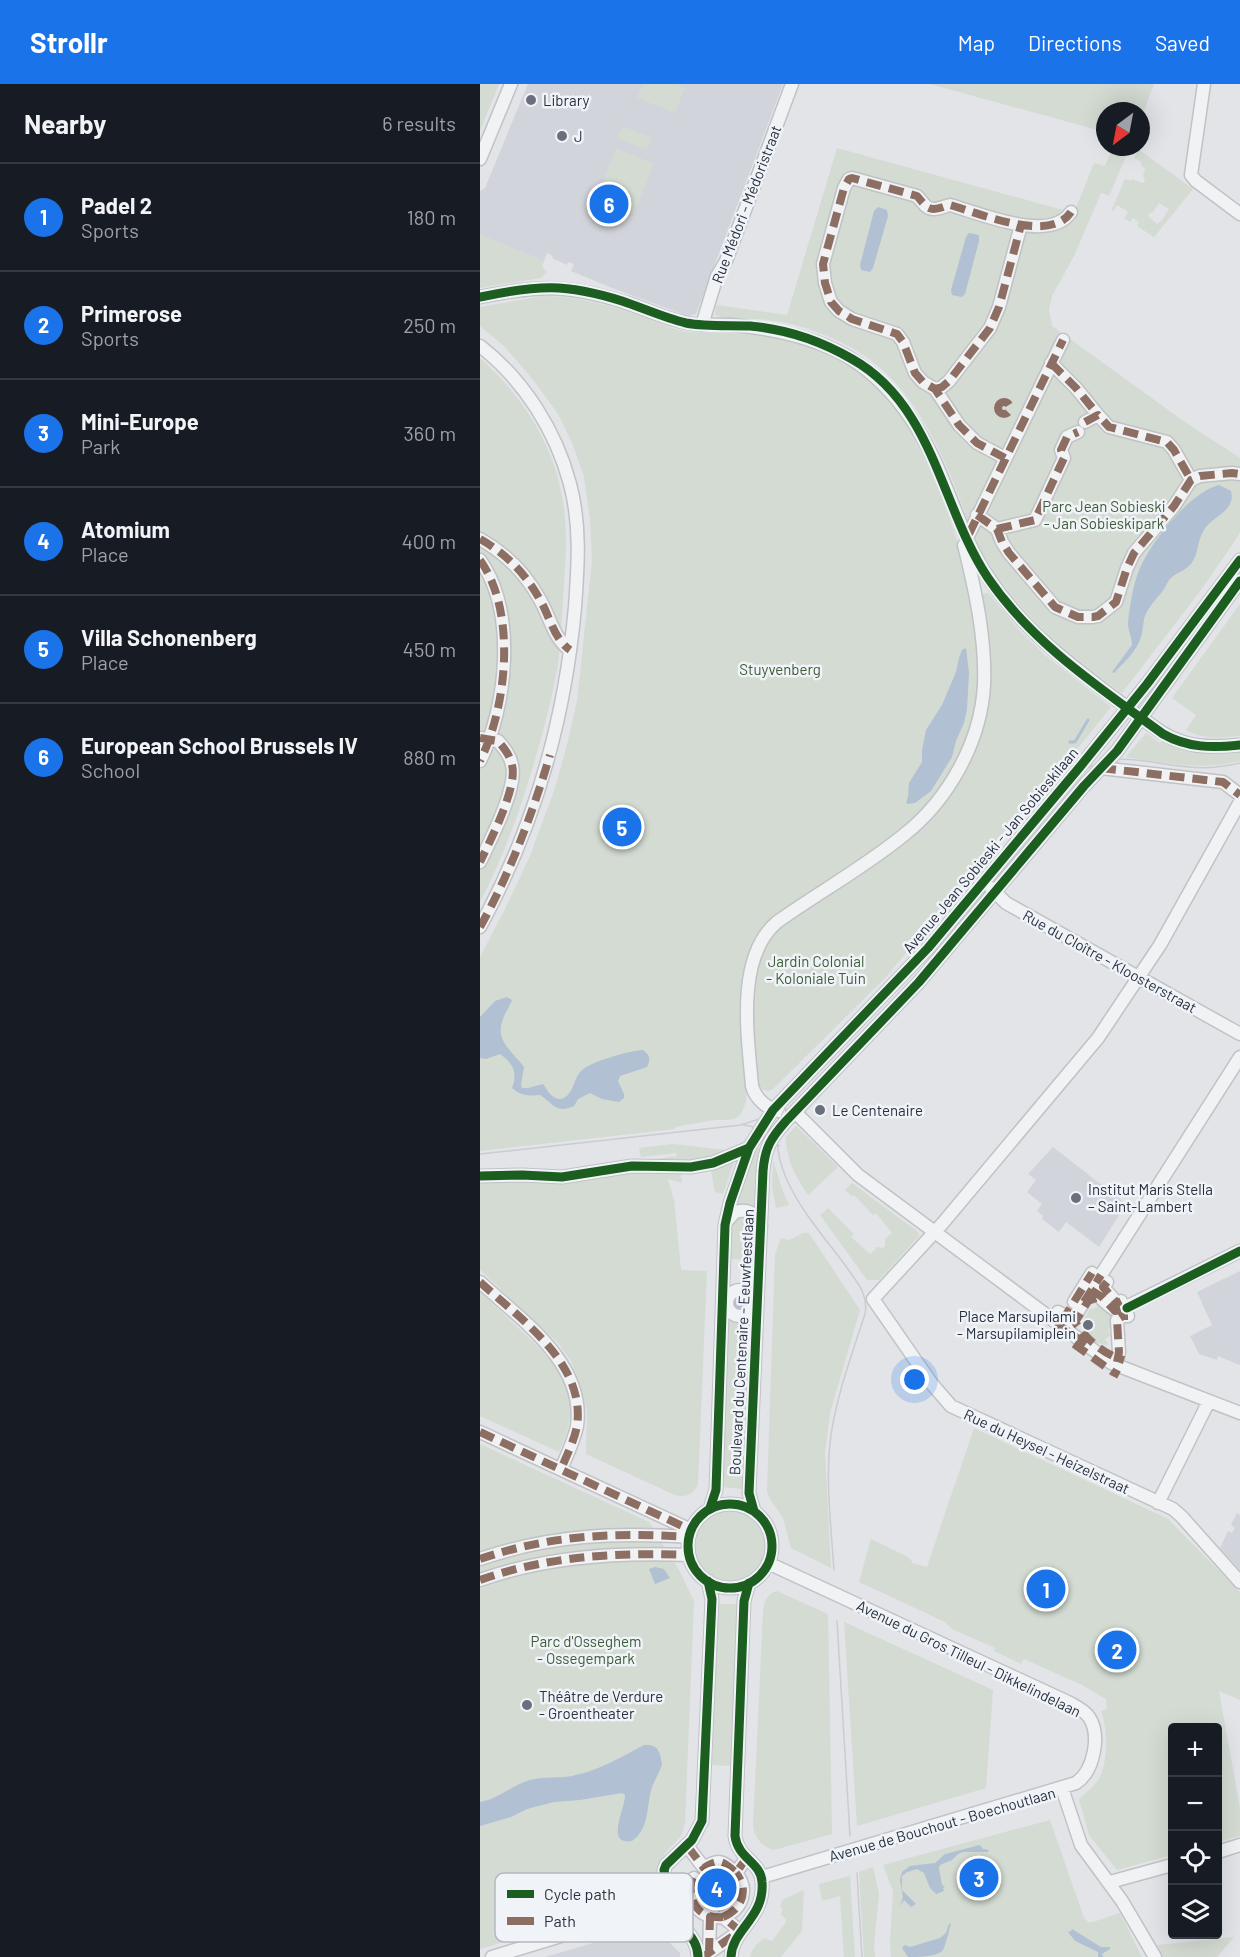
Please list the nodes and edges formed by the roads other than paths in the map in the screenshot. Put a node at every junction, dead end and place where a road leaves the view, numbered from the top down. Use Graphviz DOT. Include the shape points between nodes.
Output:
graph roads {
  1 [pos="511,84"];
  2 [pos="792,84"];
  3 [pos="1204,84"];
  4 [pos="480,159"];
  5 [pos="1071,212"];
  6 [pos="1240,214"];
  7 [pos="1021,225"];
  8 [pos="480,297"];
  9 [pos="702,325"];
  10 [pos="1063,340"];
  11 [pos="480,346"];
  12 [pos="1051,363"];
  13 [pos="935,389"];
  14 [pos="1098,415"];
  15 [pos="1005,458"];
  16 [pos="1240,474"];
  17 [pos="1191,480"];
  18 [pos="977,515"];
  19 [pos="997,528"];
  20 [pos="965,530"];
  21 [pos="480,538"];
  22 [pos="480,560"];
  23 [pos="1240,560"];
  24 [pos="1240,581"];
  25 [pos="570,650"];
  26 [pos="485,739"];
  27 [pos="1240,745"];
  28 [pos="480,761"];
  29 [pos="1101,768"];
  30 [pos="1240,795"];
  31 [pos="1240,802"];
  32 [pos="480,862"];
  33 [pos="985,881"];
  34 [pos="995,892"];
  35 [pos="480,927"];
  36 [pos="1138,978"];
  37 [pos="1240,1034"];
  38 [pos="1240,1057"];
  39 [pos="773,1110"];
  40 [pos="795,1112"];
  41 [pos="759,1130"];
  42 [pos="771,1139"];
  43 [pos="749,1148"];
  44 [pos="480,1176"];
  45 [pos="724,1225"];
  46 [pos="762,1227"];
  47 [pos="934,1232"];
  48 [pos="1240,1251"];
  49 [pos="480,1282"];
  50 [pos="1097,1285"];
  51 [pos="726,1302"];
  52 [pos="1061,1323"];
  53 [pos="1116,1364"];
  54 [pos="1209,1401"];
  55 [pos="1240,1413"];
  56 [pos="480,1432"];
  57 [pos="561,1469"];
  58 [pos="1158,1503"];
  59 [pos="710,1508"];
  60 [pos="754,1511"];
  61 [pos="690,1533"];
  62 [pos="502,1551"];
  63 [pos="689,1555"];
  64 [pos="480,1558"];
  65 [pos="768,1563"];
  66 [pos="495,1574"];
  67 [pos="480,1580"];
  68 [pos="708,1581"];
  69 [pos="1240,1582"];
  70 [pos="749,1583"];
  71 [pos="1062,1788"];
  72 [pos="1240,1845"];
  73 [pos="688,1847"];
  74 [pos="1222,1851"];
  75 [pos="745,1860"];
  76 [pos="1168,1865"];
  77 [pos="665,1873"];
  78 [pos="736,1873"];
  79 [pos="762,1877"];
  80 [pos="1110,1882"];
  81 [pos="693,1902"];
  82 [pos="717,1914"];
  83 [pos="693,1938"];
  84 [pos="541,1942"];
  85 [pos="731,1955"];
  86 [pos="703,1956"];
  87 [pos="492,1957"];
  88 [pos="1155,1957"];
  1 -- 4 [label="street"];
  2 -- 9 [label="street, Rue Médori - Médoristraat" via="717,276"];
  3 -- 6 [label="street" via="1191,174"];
  5 -- 7 [label="street" via="1052,225"];
  7 -- 13 [label="street" via="990,328 949,381"];
  7 -- 13 [label="street" via="950,205 932,209 920,197 855,178 846,183 824,258 828,296 838,311 852,319 897,334 915,373"];
  8 -- 9 [label="street" via="531,288 570,288"];
  9 -- 20 [label="street" via="752,327 797,336 840,352 869,370 894,395 917,428"];
  10 -- 12 [label="street"];
  11 -- 25 [label="street" via="536,407 555,442 571,485 578,553"];
  12 -- 14 [label="street"];
  12 -- 15 [label="street"];
  13 -- 15 [label="street" via="967,434"];
  14 -- 17 [label="street" via="1109,427 1168,444"];
  14 -- 19 [label="street" via="1068,437 1061,450 1064,458 1035,520"];
  15 -- 18 [label="street"];
  16 -- 17 [label="street"];
  17 -- 19 [label="street" via="1134,553 1116,602 1098,616 1082,618 1055,607 1009,554"];
  18 -- 19 [label="street"];
  18 -- 20 [label="street"];
  20 -- 27 [label="street, bridge" via="987,576 1023,622 1058,655 1163,734 1184,744"];
  20 -- 39 [label="street" via="984,670 977,723 958,770 926,816 777,922 761,943 750,980 747,1024 753,1091"];
  21 -- 25 [label="street" via="520,571 540,600 558,640"];
  22 -- 26 [label="street" via="497,597 503,637 500,700"];
  23 -- 33 [label="street, Avenue Jean Sobieski - Jan Sobieskilaan" via="1102,739"];
  24 -- 29 [label="street, Avenue Jean Sobieski - Jan Sobieskilaan"];
  25 -- 35 [label="street" via="550,755 529,821"];
  26 -- 28 [label="street"];
  26 -- 32 [label="street" via="498,741 513,771 500,819"];
  29 -- 30 [label="street" via="1223,782"];
  29 -- 34 [label="street, Avenue Jean Sobieski - Jan Sobieskilaan"];
  31 -- 36 [label="street"];
  33 -- 34 [label="street, Rue du Cloître - Kloosterstraat"];
  33 -- 39 [label="street, Avenue Jean Sobieski - Jan Sobieskilaan" via="906,972"];
  34 -- 36 [label="street, Rue du Cloître - Kloosterstraat" via="1006,903"];
  34 -- 40 [label="street, Avenue Jean Sobieski - Jan Sobieskilaan" via="919,982"];
  36 -- 37 [label="street, Rue du Cloître - Kloosterstraat"];
  36 -- 47 [label="street" via="1098,1038"];
  38 -- 50 [label="street"];
  39 -- 40 [label="street"];
  39 -- 41 [label="street, Avenue Jean Sobieski - Jan Sobieskilaan"];
  40 -- 42 [label="street, Avenue Jean Sobieski - Jan Sobieskilaan"];
  40 -- 47 [label="street" via="853,1172"];
  41 -- 42 [label="street"];
  41 -- 43 [label="street, Avenue Jean Sobieski - Jan Sobieskilaan"];
  42 -- 46 [label="street, Boulevard du Centenaire - Eeuwfeestlaan" via="763,1171"];
  43 -- 44 [label="street" via="713,1163 691,1167 622,1167 562,1177"];
  43 -- 45 [label="street, Boulevard du Centenaire - Eeuwfeestlaan"];
  45 -- 46 [label="street, Boulevard du Centenaire - Eeuwfeestlaan" via="735,1212 746,1210 756,1216"];
  45 -- 59 [label="street, Boulevard du Centenaire - Eeuwfeestlaan" via="716,1490"];
  46 -- 60 [label="street, Boulevard du Centenaire - Eeuwfeestlaan" via="749,1493"];
  47 -- 52 [label="street"];
  47 -- 58 [label="street, Rue du Heysel - Heizelstraat" via="873,1299 940,1395 955,1408"];
  48 -- 50 [label="street" via="1118,1311 1102,1297"];
  49 -- 57 [label="street" via="538,1335 568,1374 578,1416"];
  50 -- 52 [label="street"];
  50 -- 53 [label="street" via="1122,1309 1117,1320"];
  50 -- 53 [label="street" via="1075,1322 1083,1335"];
  51 -- 51 [label="street" via="730,1310 740,1315 750,1311 754,1303 748,1293 740,1290 733,1292"];
  52 -- 53 [label="street"];
  52 -- 54 [label="street" via="1116,1365"];
  54 -- 55 [label="street"];
  54 -- 58 [label="street"];
  56 -- 57 [label="street"];
  57 -- 61 [label="street"];
  58 -- 69 [label="street, Rue du Heysel - Heizelstraat" via="1180,1515"];
  59 -- 60 [label="street" via="732,1504"];
  59 -- 61 [label="street" via="698,1517"];
  60 -- 65 [label="street" via="770,1535"];
  61 -- 62 [label="street" via="604,1535"];
  61 -- 63 [label="street"];
  62 -- 64 [label="street"];
  62 -- 66 [label="street"];
  63 -- 66 [label="street" via="574,1558"];
  63 -- 68 [label="street"];
  65 -- 70 [label="street"];
  65 -- 71 [label="street, Avenue du Gros Tilleul - Dikkelindelaan" via="1083,1710 1094,1728 1090,1765 1080,1780"];
  66 -- 67 [label="street"];
  68 -- 70 [label="street" via="721,1587"];
  68 -- 77 [label="street" via="712,1599 700,1826 692,1840 665,1867"];
  70 -- 79 [label="street" via="744,1601 735,1836 739,1851"];
  71 -- 79 [label="street, Avenue de Bouchout - Boechoutlaan"];
  71 -- 80 [label="street, Avenue de Bouchout - Boechoutlaan" via="1081,1845"];
  72 -- 74 [label="street"];
  73 -- 78 [label="street" via="704,1868 713,1862 724,1863"];
  75 -- 78 [label="street"];
  76 -- 80 [label="street"];
  78 -- 82 [label="street" via="742,1885 742,1898 735,1910"];
  79 -- 85 [label="street" via="762,1896 756,1912 735,1941"];
  80 -- 88 [label="street, Avenue de Bouchout - Boechoutlaan"];
  81 -- 82 [label="street" via="700,1912"];
  82 -- 86 [label="street"];
  82 -- 86 [label="street" via="740,1931"];
  83 -- 86 [label="street"];
  84 -- 87 [label="street"];
}
